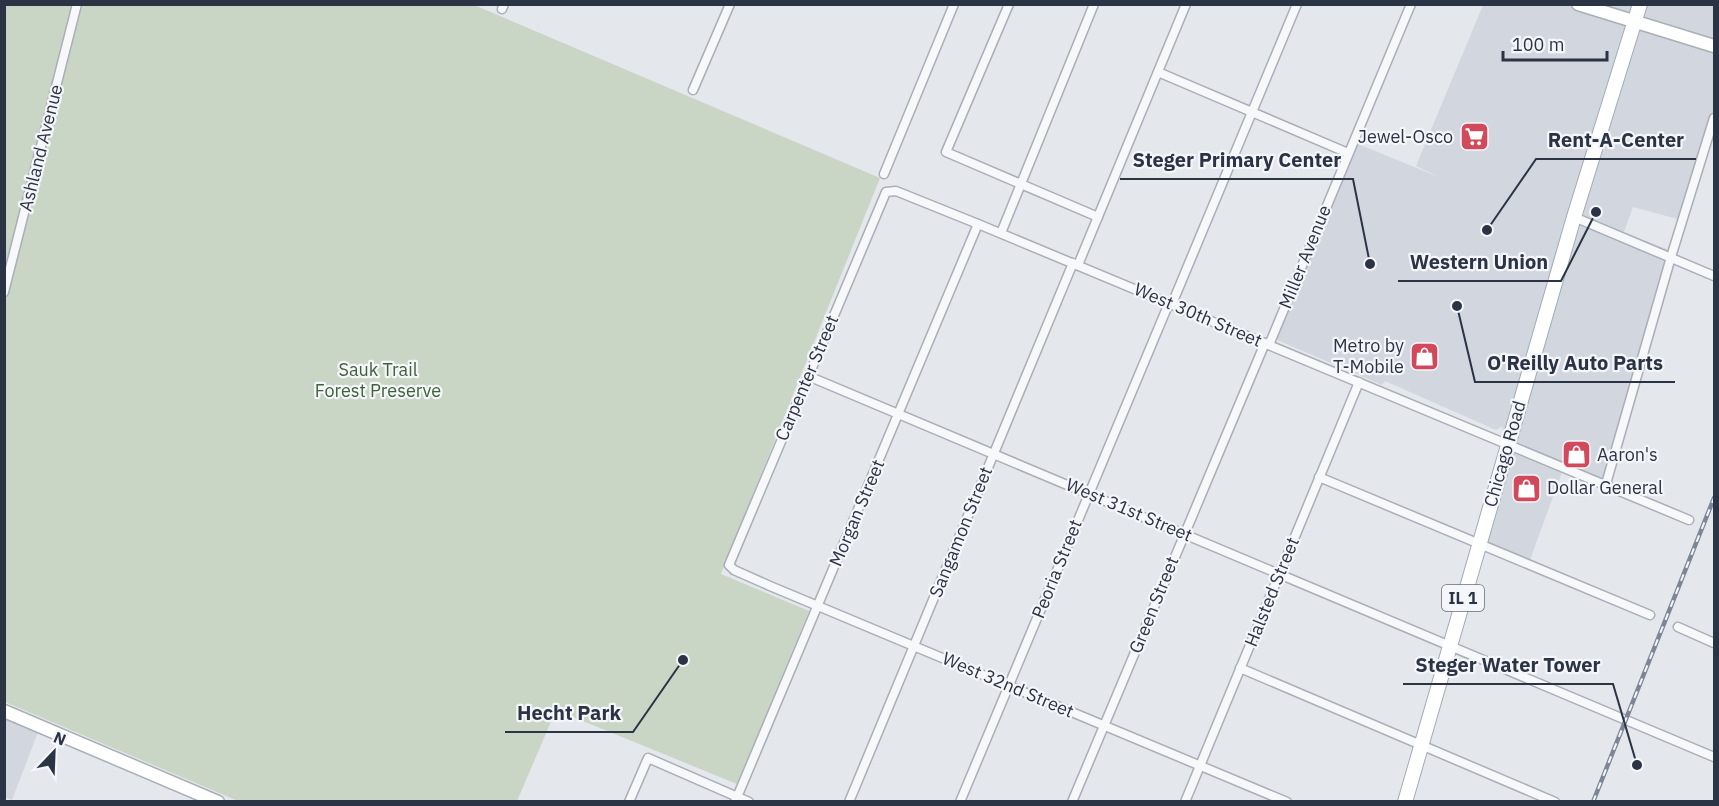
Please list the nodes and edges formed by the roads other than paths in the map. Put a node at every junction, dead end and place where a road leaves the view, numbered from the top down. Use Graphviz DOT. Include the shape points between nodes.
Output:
graph roads {
  1 [pos="77,4"];
  2 [pos="730,4"];
  3 [pos="954,4"];
  4 [pos="1009,4"];
  5 [pos="1094,4"];
  6 [pos="1186,4"];
  7 [pos="1298,4"];
  8 [pos="1410,4"];
  9 [pos="1578,4"];
  10 [pos="1640,4"];
  11 [pos="1635,21"];
  12 [pos="1714,46"];
  13 [pos="1158,72"];
  14 [pos="693,90"];
  15 [pos="1253,113"];
  16 [pos="1714,118"];
  17 [pos="1348,153"];
  18 [pos="884,174"];
  19 [pos="1021,184"];
  20 [pos="886,192"];
  21 [pos="1098,217"];
  22 [pos="1574,217"];
  23 [pos="978,224"];
  24 [pos="1001,233"];
  25 [pos="1671,257"];
  26 [pos="1075,264"];
  27 [pos="1714,276"];
  28 [pos="4,292"];
  29 [pos="1170,304"];
  30 [pos="1267,344"];
  31 [pos="808,376"];
  32 [pos="1359,382"];
  33 [pos="898,414"];
  34 [pos="1509,444"];
  35 [pos="993,454"];
  36 [pos="1319,477"];
  37 [pos="1606,484"];
  38 [pos="1088,493"];
  39 [pos="1689,520"];
  40 [pos="1183,533"];
  41 [pos="1479,544"];
  42 [pos="729,566"];
  43 [pos="1280,573"];
  44 [pos="818,606"];
  45 [pos="1650,615"];
  46 [pos="1678,627"];
  47 [pos="1714,643"];
  48 [pos="1449,644"];
  49 [pos="915,646"];
  50 [pos="1240,668"];
  51 [pos="1009,685"];
  52 [pos="4,711"];
  53 [pos="1104,725"];
  54 [pos="1421,746"];
  55 [pos="1714,757"];
  56 [pos="1201,765"];
  57 [pos="736,799"];
  58 [pos="218,801"];
  59 [pos="629,801"];
  60 [pos="749,801"];
  61 [pos="849,801"];
  62 [pos="960,801"];
  63 [pos="1072,801"];
  64 [pos="1185,801"];
  65 [pos="1287,801"];
  66 [pos="1405,801"];
  67 [pos="1555,801"];
  1 -- 28 [label="street, Ashland Avenue"];
  2 -- 14 [label="street"];
  3 -- 18 [label="street"];
  4 -- 19 [label="street" via="946,152"];
  5 -- 19 [label="street"];
  6 -- 13 [label="street, Sangamon Street"];
  7 -- 15 [label="street, Peoria Street"];
  8 -- 17 [label="street, Miller Avenue"];
  9 -- 11 [label="street"];
  10 -- 11 [label="main road, Chicago Road / IL 1"];
  11 -- 12 [label="street"];
  11 -- 22 [label="main road, Chicago Road / IL 1"];
  13 -- 15 [label="street"];
  13 -- 21 [label="street, Sangamon Street"];
  15 -- 17 [label="street"];
  15 -- 29 [label="street, Peoria Street"];
  16 -- 25 [label="street"];
  17 -- 30 [label="street, Miller Avenue"];
  19 -- 21 [label="street"];
  19 -- 24 [label="street"];
  20 -- 23 [label="street, West 30th Street" via="896,191"];
  20 -- 31 [label="street, Carpenter Street"];
  21 -- 26 [label="street, Sangamon Street"];
  22 -- 25 [label="street"];
  22 -- 34 [label="main road, Chicago Road / IL 1"];
  23 -- 24 [label="street, West 30th Street"];
  23 -- 33 [label="street, Morgan Street"];
  24 -- 26 [label="street, West 30th Street"];
  25 -- 27 [label="street"];
  25 -- 37 [label="street"];
  26 -- 29 [label="street, West 30th Street"];
  26 -- 35 [label="street, Sangamon Street"];
  29 -- 30 [label="street, West 30th Street"];
  29 -- 38 [label="street, Peoria Street"];
  30 -- 32 [label="street, West 30th Street"];
  30 -- 40 [label="street, Green Street"];
  31 -- 33 [label="street, West 31st Street"];
  31 -- 42 [label="street, Carpenter Street"];
  32 -- 34 [label="street, West 30th Street"];
  32 -- 36 [label="street, Halsted Street"];
  33 -- 35 [label="street, West 31st Street"];
  33 -- 44 [label="street, Morgan Street"];
  34 -- 37 [label="street, West 30th Street"];
  34 -- 41 [label="main road, Chicago Road / IL 1"];
  35 -- 38 [label="street, West 31st Street"];
  35 -- 49 [label="street, Sangamon Street"];
  36 -- 41 [label="street"];
  36 -- 43 [label="street, Halsted Street"];
  37 -- 39 [label="street, West 30th Street"];
  38 -- 40 [label="street, West 31st Street"];
  38 -- 51 [label="street, Peoria Street"];
  40 -- 43 [label="street, West 31st Street"];
  40 -- 53 [label="street, Green Street"];
  41 -- 45 [label="street"];
  41 -- 48 [label="main road, Chicago Road / IL 1"];
  42 -- 44 [label="street, West 32nd Street"];
  43 -- 48 [label="street, West 31st Street"];
  43 -- 50 [label="street, Halsted Street"];
  44 -- 49 [label="street, West 32nd Street"];
  44 -- 57 [label="street, Morgan Street"];
  46 -- 47 [label="street"];
  48 -- 54 [label="main road, Chicago Road / IL 1"];
  48 -- 55 [label="street, West 31st Street"];
  49 -- 51 [label="street, West 32nd Street"];
  49 -- 61 [label="street, Sangamon Street"];
  50 -- 54 [label="street"];
  50 -- 56 [label="street, Halsted Street"];
  51 -- 53 [label="street, West 32nd Street"];
  51 -- 62 [label="street, Peoria Street"];
  52 -- 58 [label="street"];
  53 -- 56 [label="street, West 32nd Street"];
  53 -- 63 [label="street, Green Street"];
  54 -- 66 [label="main road, Chicago Road / IL 1"];
  54 -- 67 [label="street"];
  56 -- 64 [label="street, Halsted Street"];
  56 -- 65 [label="street, West 32nd Street"];
  57 -- 59 [label="street" via="648,758"];
  57 -- 60 [label="street"];
}
